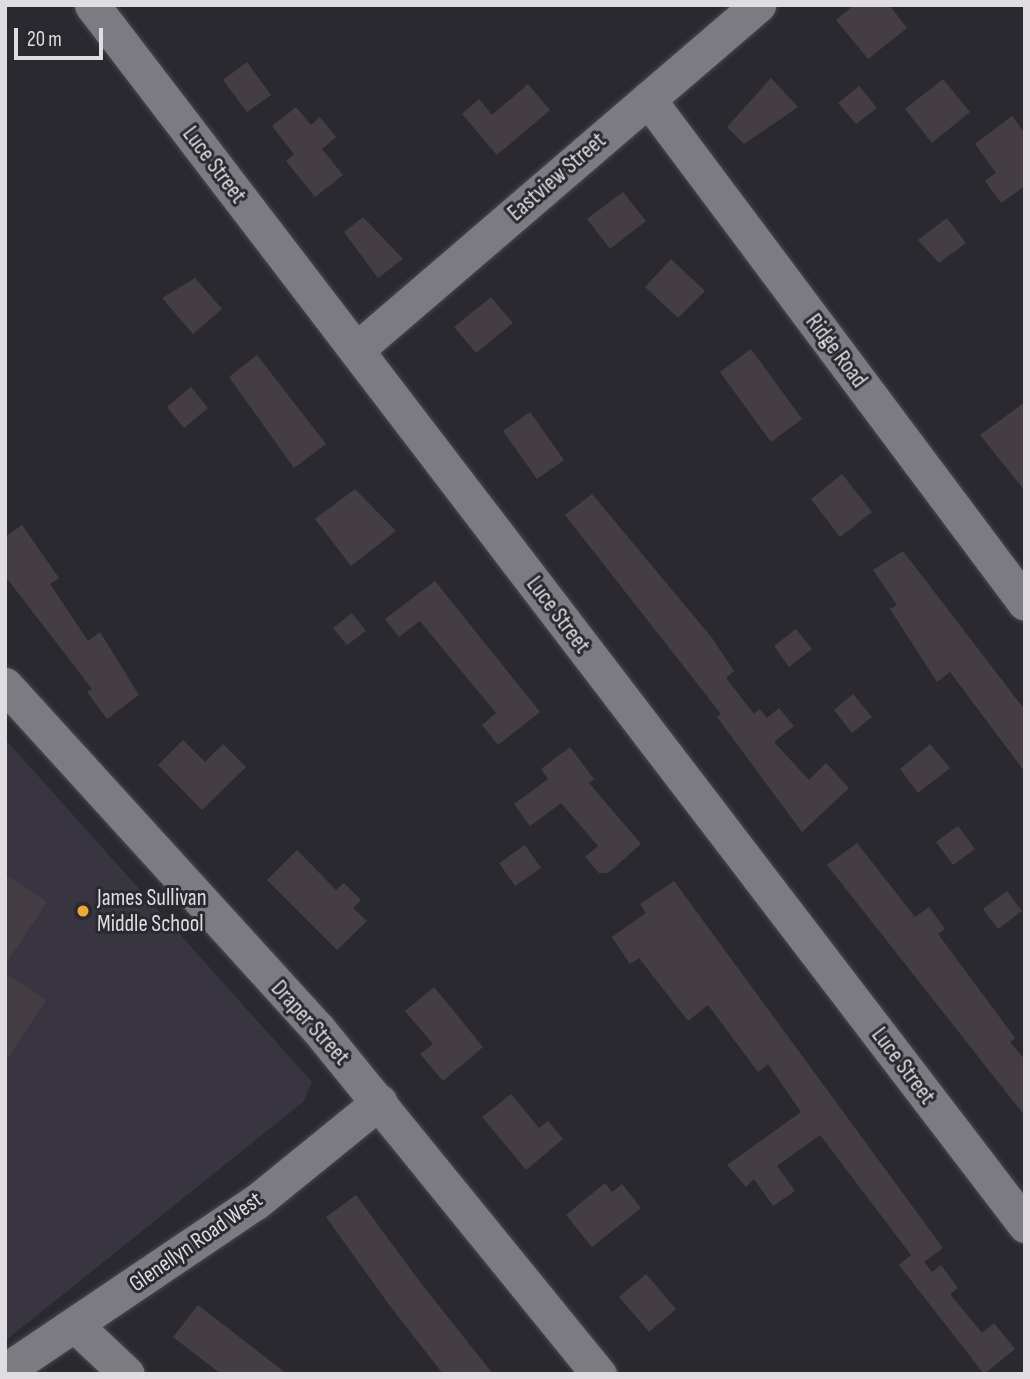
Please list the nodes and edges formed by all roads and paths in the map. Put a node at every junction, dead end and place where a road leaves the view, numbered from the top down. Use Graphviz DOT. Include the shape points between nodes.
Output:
graph roads {
  1 [pos="92,5"];
  2 [pos="758,5"];
  3 [pos="648,99"];
  4 [pos="356,350"];
  5 [pos="1025,603"];
  6 [pos="5,685"];
  7 [pos="379,1102"];
  8 [pos="1025,1225"];
  9 [pos="75,1325"];
  10 [pos="5,1371"];
  11 [pos="127,1374"];
  12 [pos="599,1374"];
  1 -- 4 [label="street, Luce Street"];
  2 -- 3 [label="street, Eastview Street"];
  3 -- 4 [label="street, Eastview Street"];
  3 -- 5 [label="street, Ridge Road"];
  4 -- 8 [label="street, Luce Street"];
  6 -- 7 [label="street, Draper Street"];
  7 -- 9 [label="street, Glenellyn Road West" via="256,1202"];
  7 -- 12 [label="street, Draper Street"];
  9 -- 10 [label="street, Glenellyn Road West"];
  9 -- 11 [label="street"];
}
